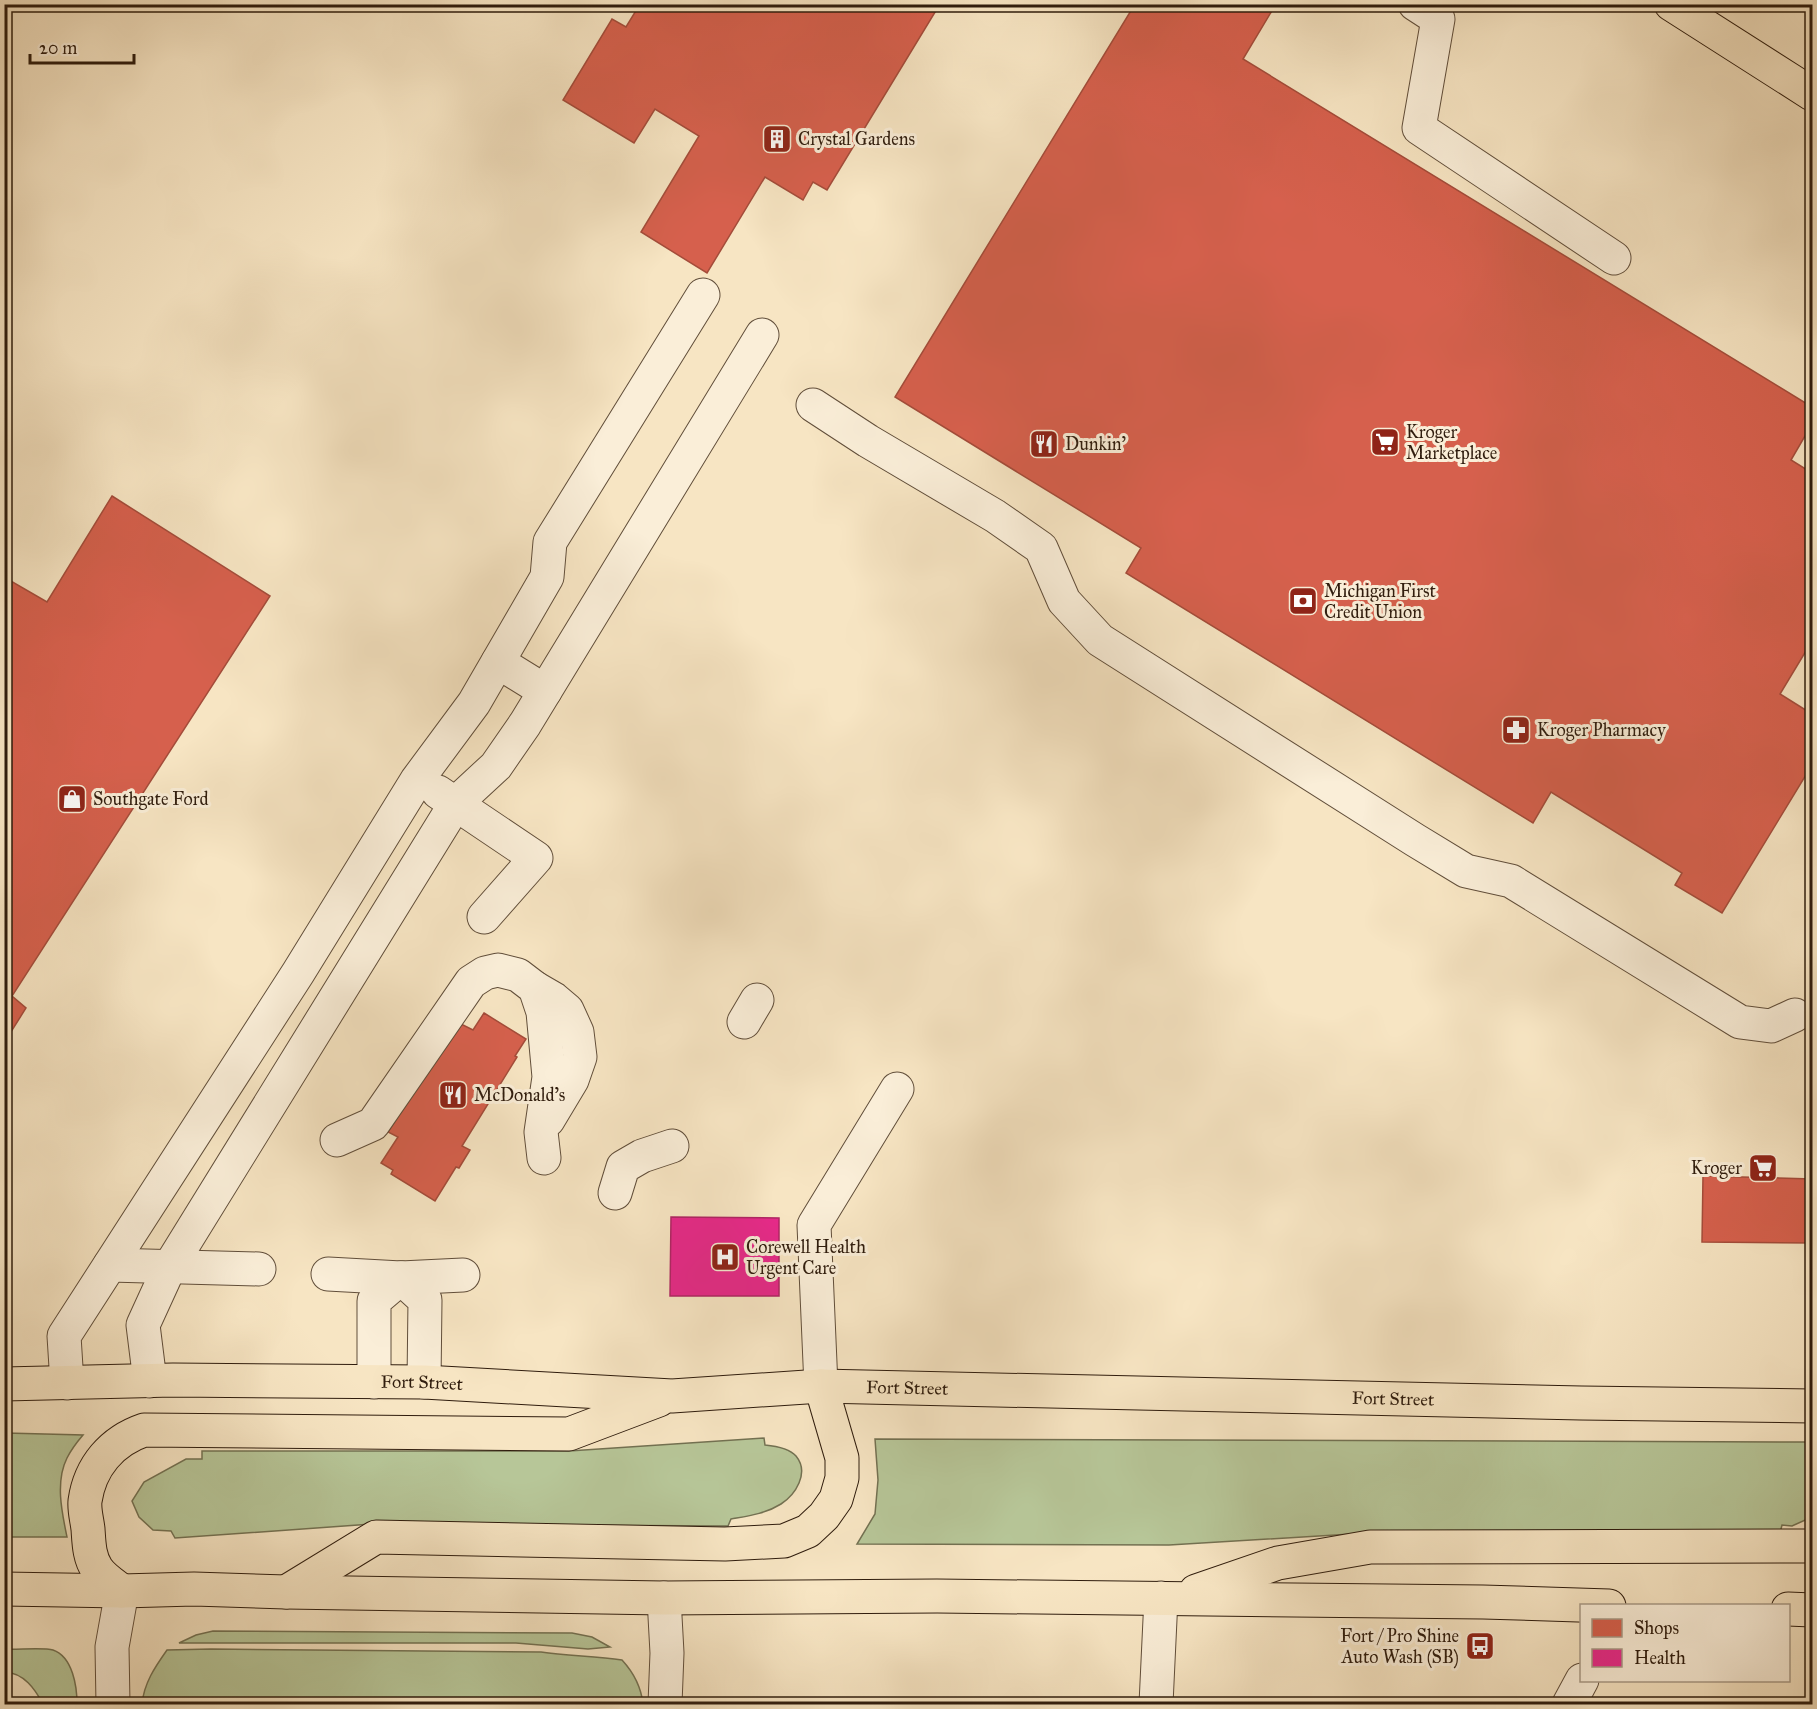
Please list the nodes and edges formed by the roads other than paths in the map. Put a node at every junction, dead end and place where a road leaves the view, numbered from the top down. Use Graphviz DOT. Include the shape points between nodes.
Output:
graph roads {
  1 [pos="1415,4"];
  2 [pos="1671,4"];
  3 [pos="1812,94"];
  4 [pos="1614,258"];
  5 [pos="703,295"];
  6 [pos="762,335"];
  7 [pos="813,405"];
  8 [pos="498,662"];
  9 [pos="545,691"];
  10 [pos="417,780"];
  11 [pos="456,803"];
  12 [pos="484,917"];
  13 [pos="1795,1015"];
  14 [pos="897,1089"];
  15 [pos="337,1140"];
  16 [pos="542,1145"];
  17 [pos="672,1146"];
  18 [pos="615,1193"];
  19 [pos="110,1265"];
  20 [pos="170,1266"];
  21 [pos="259,1269"];
  22 [pos="328,1274"];
  23 [pos="463,1275"];
  24 [pos="401,1278"];
  25 [pos="150,1381"];
  26 [pos="374,1382"];
  27 [pos="424,1382"];
  28 [pos="67,1383"];
  29 [pos="4,1384"];
  30 [pos="822,1386"];
  31 [pos="672,1395"];
  32 [pos="1808,1407"];
  33 [pos="1812,1546"];
  34 [pos="4,1589"];
  35 [pos="122,1591"];
  36 [pos="286,1592"];
  37 [pos="664,1598"];
  38 [pos="1167,1599"];
  39 [pos="1580,1605"];
  40 [pos="1790,1610"];
  41 [pos="1812,1610"];
  42 [pos="1581,1682"];
  43 [pos="112,1704"];
  44 [pos="665,1704"];
  45 [pos="1156,1704"];
  46 [pos="1569,1704"];
  1 -- 4 [label="lane" via="1438,19 1419,128"];
  2 -- 3 [label="main road"];
  5 -- 8 [label="lane" via="550,542 547,577"];
  6 -- 9 [label="lane"];
  7 -- 13 [label="lane" via="1041,548 1064,601 1100,640 1466,872 1511,881 1740,1022 1771,1026"];
  8 -- 9 [label="lane"];
  8 -- 10 [label="lane" via="474,703"];
  9 -- 11 [label="lane" via="496,766"];
  10 -- 11 [label="lane"];
  10 -- 19 [label="lane"];
  11 -- 12 [label="lane" via="536,858"];
  11 -- 20 [label="lane"];
  14 -- 30 [label="lane" via="814,1225"];
  15 -- 16 [label="lane" via="373,1124 471,982 498,970 518,975 535,988 543,1012 549,1077"];
  17 -- 18 [label="lane" via="623,1167"];
  19 -- 20 [label="lane"];
  19 -- 28 [label="lane" via="64,1336"];
  20 -- 21 [label="lane"];
  20 -- 25 [label="lane" via="143,1325"];
  22 -- 24 [label="lane"];
  23 -- 24 [label="lane"];
  24 -- 26 [label="lane" via="374,1301"];
  24 -- 27 [label="lane" via="425,1300"];
  25 -- 26 [label="main road, Fort Street"];
  25 -- 28 [label="main road, Fort Street"];
  26 -- 27 [label="main road, Fort Street"];
  27 -- 31 [label="main road, Fort Street"];
  28 -- 29 [label="main road, Fort Street"];
  30 -- 31 [label="main road, Fort Street"];
  30 -- 32 [label="main road, Fort Street"];
  30 -- 36 [label="main road" via="842,1458 842,1478 836,1498 824,1516 808,1531 784,1541 725,1544 376,1537"];
  31 -- 35 [label="main road" via="569,1434 144,1430 111,1449 96,1467 85,1502 91,1556 97,1569"];
  33 -- 38 [label="main road" via="1370,1547 1278,1563"];
  34 -- 35 [label="main road"];
  35 -- 36 [label="main road"];
  35 -- 43 [label="lane" via="112,1647"];
  36 -- 37 [label="main road"];
  37 -- 38 [label="main road"];
  37 -- 44 [label="lane"];
  38 -- 39 [label="main road"];
  38 -- 45 [label="lane"];
  40 -- 41 [label="main road"];
  42 -- 46 [label="lane"];
}
